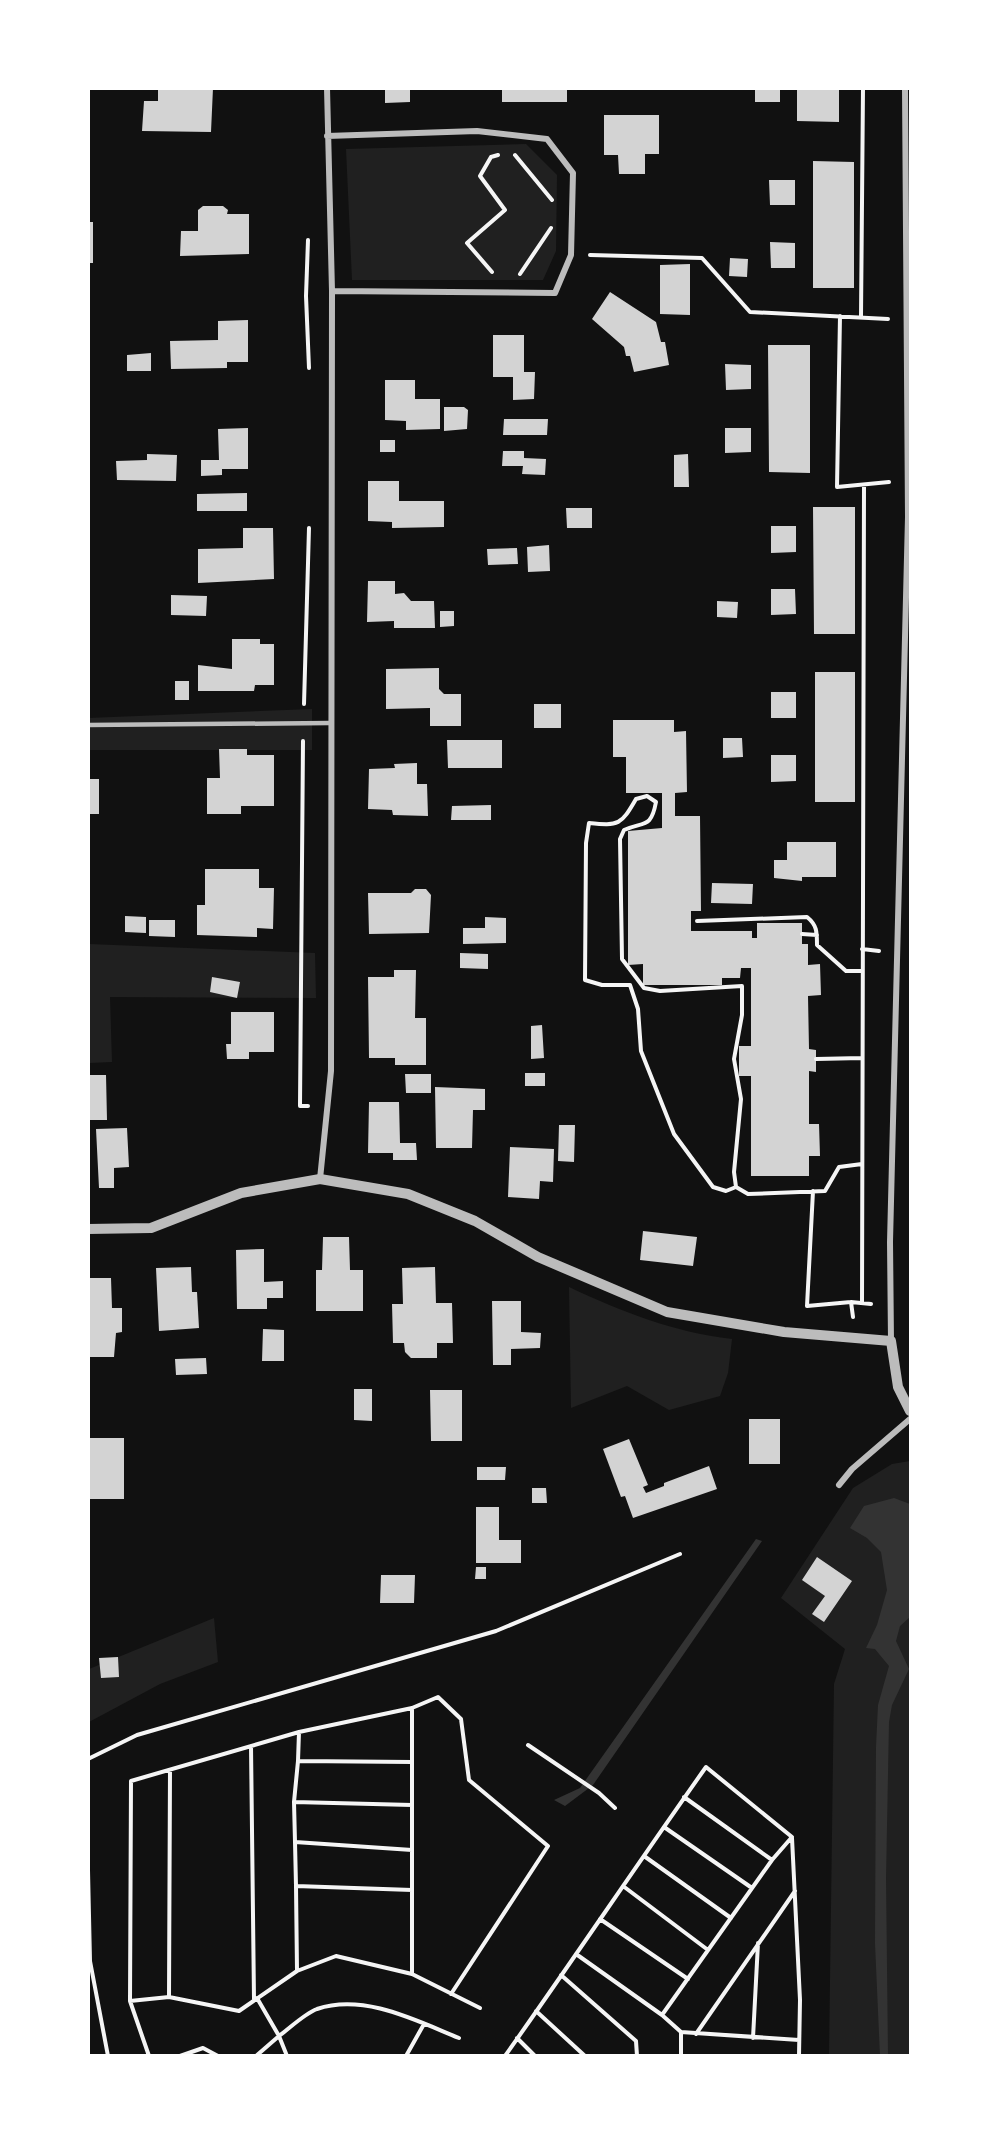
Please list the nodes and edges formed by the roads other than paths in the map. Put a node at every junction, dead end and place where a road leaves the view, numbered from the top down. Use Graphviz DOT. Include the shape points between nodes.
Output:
graph roads {
  1 [pos="327,88"];
  2 [pos="905,88"];
  3 [pos="327,136"];
  4 [pos="332,291"];
  5 [pos="330,723"];
  6 [pos="88,725"];
  7 [pos="320,1179"];
  8 [pos="88,1229"];
  9 [pos="891,1341"];
  10 [pos="910,1411"];
  11 [pos="910,1419"];
  12 [pos="839,1485"];
  1 -- 3 [label="street"];
  2 -- 9 [label="street" via="908,481"];
  3 -- 4 [label="street"];
  3 -- 4 [label="street" via="477,131 548,139 573,174 571,255 555,293"];
  4 -- 5 [label="street"];
  5 -- 6 [label="lane"];
  5 -- 7 [label="street" via="331,1071"];
  7 -- 8 [label="street" via="241,1193 151,1228"];
  7 -- 9 [label="street" via="408,1194 475,1221 538,1257 667,1312 784,1332"];
  9 -- 10 [label="street" via="898,1387"];
  11 -- 12 [label="street"];
}
